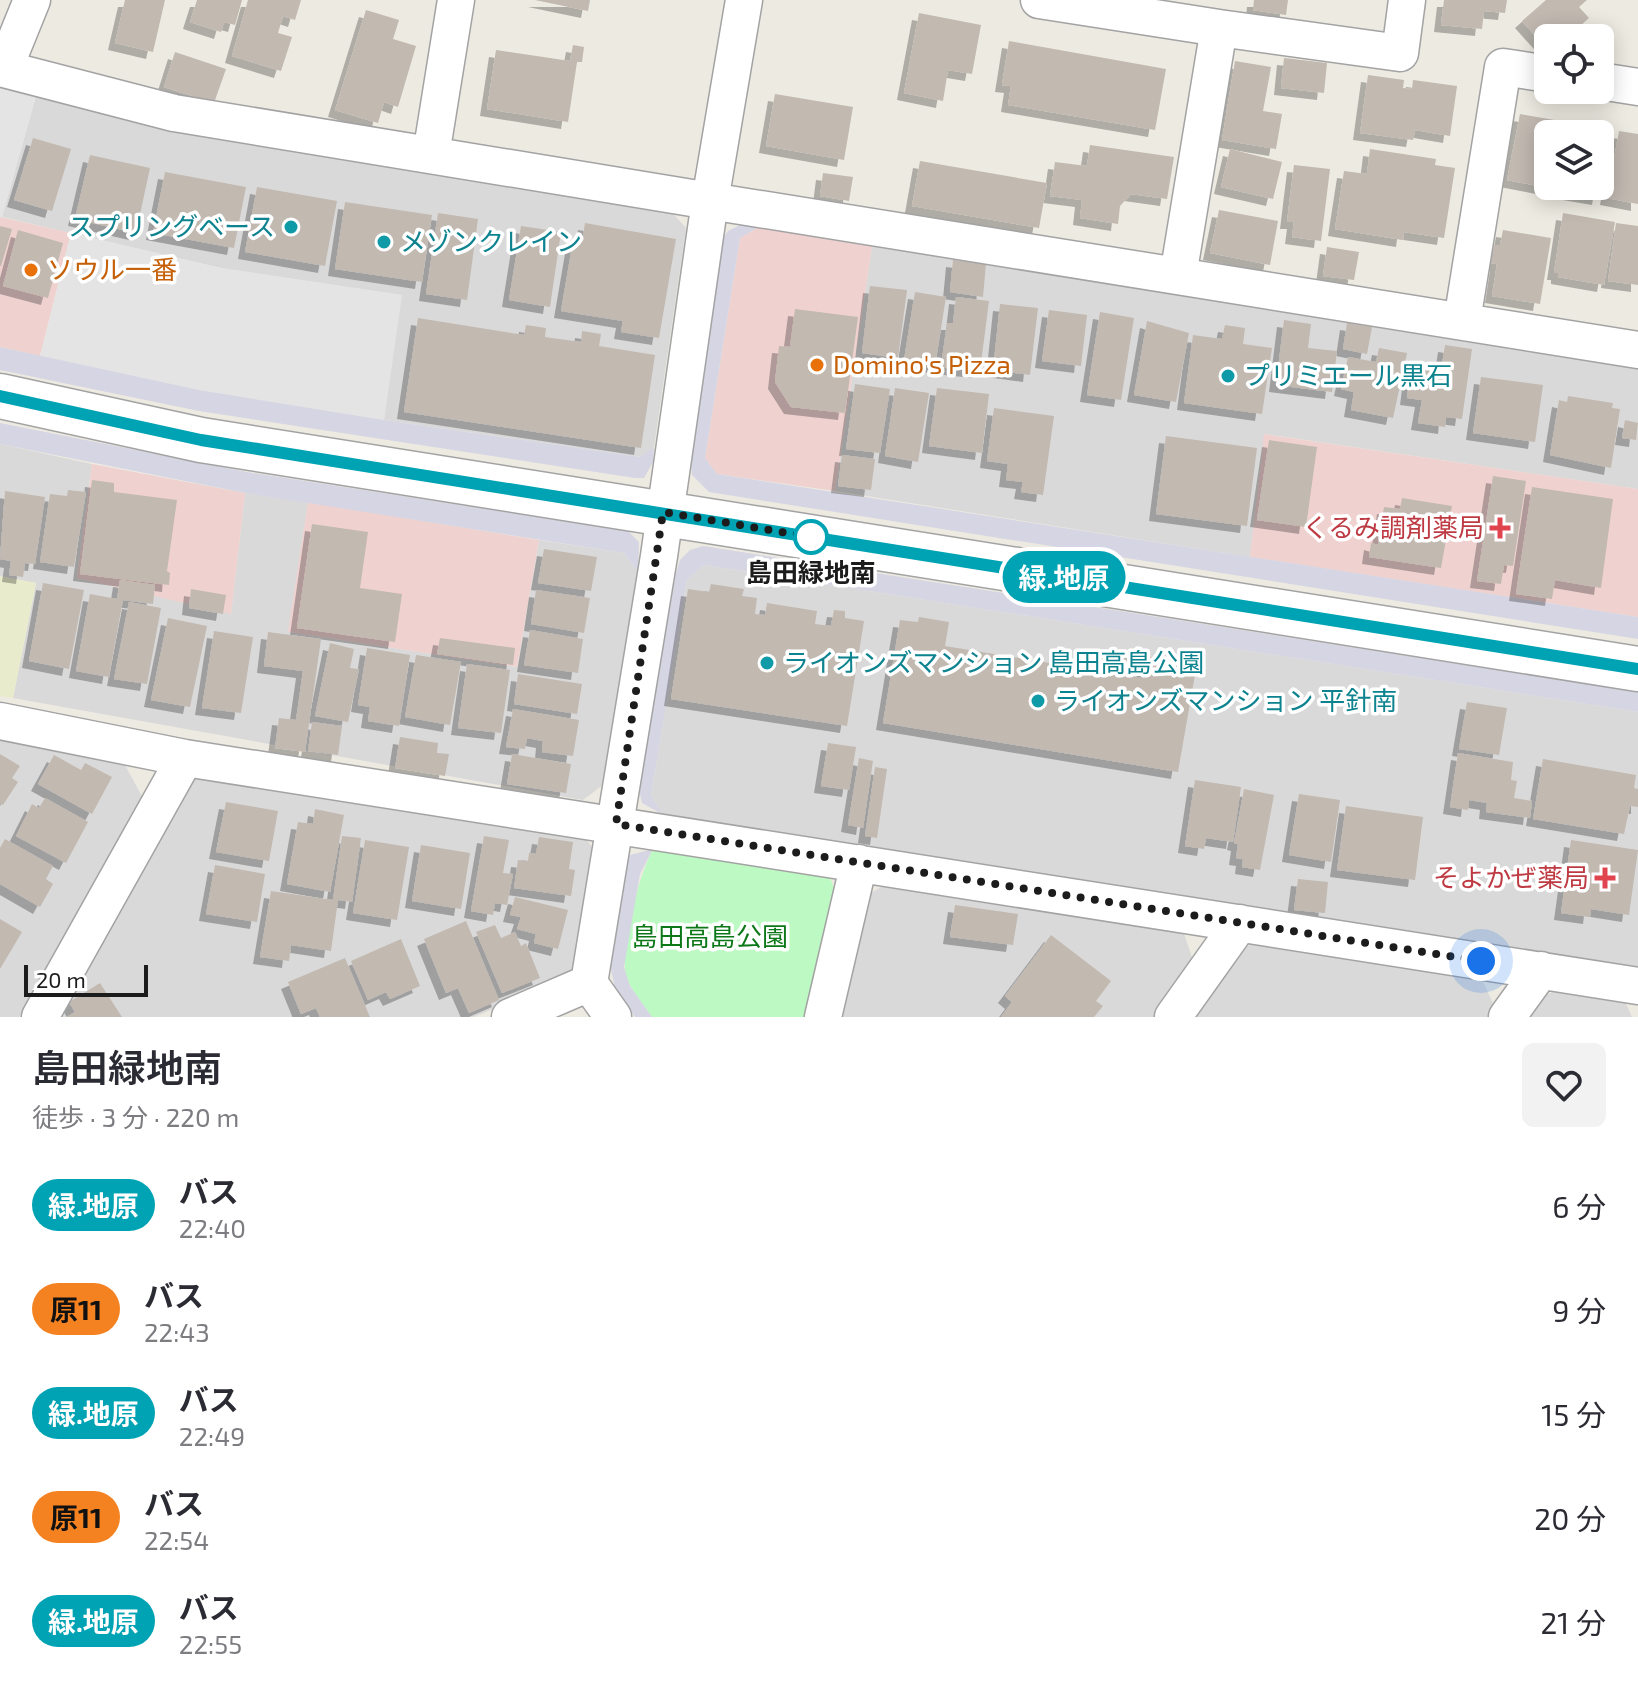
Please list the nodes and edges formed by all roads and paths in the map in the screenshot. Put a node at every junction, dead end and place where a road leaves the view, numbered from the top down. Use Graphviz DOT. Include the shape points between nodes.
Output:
graph roads {
  1 [pos="32,0"];
  2 [pos="456,0"];
  3 [pos="744,0"];
  4 [pos="1407,0"];
  5 [pos="1049,1"];
  6 [pos="1219,28"];
  7 [pos="2,69"];
  8 [pos="1534,72"];
  9 [pos="1614,83"];
  10 [pos="1638,87"];
  11 [pos="431,155"];
  12 [pos="710,201"];
  13 [pos="1178,276"];
  14 [pos="1462,321"];
  15 [pos="1638,350"];
  16 [pos="0,396"];
  17 [pos="663,512"];
  18 [pos="1638,669"];
  19 [pos="0,721"];
  20 [pos="185,758"];
  21 [pos="616,824"];
  22 [pos="859,863"];
  23 [pos="1240,923"];
  24 [pos="1541,970"];
  25 [pos="589,983"];
  26 [pos="1638,986"];
  27 [pos="40,1017"];
  28 [pos="510,1017"];
  29 [pos="613,1017"];
  30 [pos="823,1017"];
  31 [pos="1173,1017"];
  32 [pos="1507,1017"];
  1 -- 7 [label="street"];
  2 -- 11 [label="street"];
  3 -- 12 [label="street"];
  4 -- 6 [label="street" via="1400,53"];
  5 -- 6 [label="street"];
  6 -- 13 [label="street"];
  7 -- 11 [label="street" via="174,113"];
  8 -- 14 [label="street" via="1503,67"];
  9 -- 10 [label="street"];
  11 -- 12 [label="street"];
  12 -- 13 [label="street"];
  12 -- 17 [label="street"];
  13 -- 14 [label="street"];
  14 -- 15 [label="street"];
  16 -- 17 [label="street" via="201,440"];
  17 -- 18 [label="street"];
  17 -- 21 [label="street"];
  19 -- 20 [label="street"];
  20 -- 21 [label="street"];
  20 -- 27 [label="street"];
  21 -- 22 [label="street"];
  21 -- 25 [label="street"];
  22 -- 23 [label="street"];
  22 -- 30 [label="street"];
  23 -- 24 [label="street"];
  23 -- 31 [label="street"];
  24 -- 26 [label="street"];
  24 -- 32 [label="street"];
  25 -- 28 [label="street"];
  25 -- 29 [label="street"];
}
